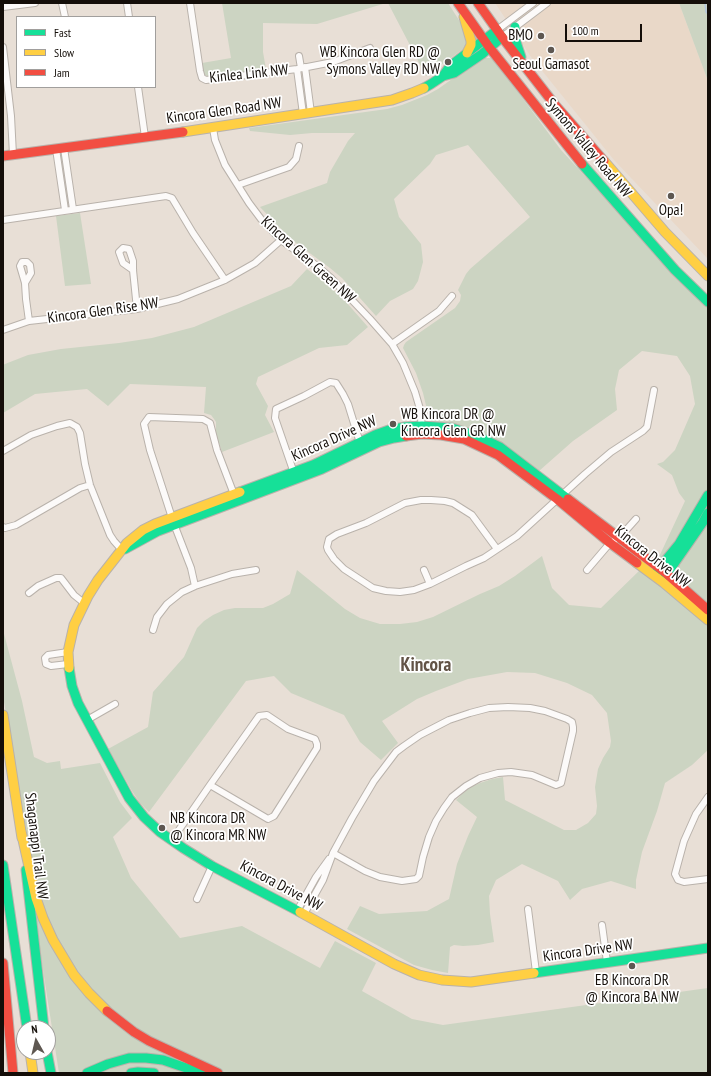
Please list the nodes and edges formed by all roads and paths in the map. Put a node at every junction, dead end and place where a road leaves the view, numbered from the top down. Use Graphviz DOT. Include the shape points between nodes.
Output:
graph roads {
  1 [pos="35,3"];
  2 [pos="62,3"];
  3 [pos="128,3"];
  4 [pos="190,3"];
  5 [pos="478,3"];
  6 [pos="533,3"];
  7 [pos="547,3"];
  8 [pos="460,5"];
  9 [pos="3,7"];
  10 [pos="64,16"];
  11 [pos="129,16"];
  12 [pos="515,27"];
  13 [pos="500,34"];
  14 [pos="487,44"];
  15 [pos="3,47"];
  16 [pos="370,48"];
  17 [pos="466,54"];
  18 [pos="299,56"];
  19 [pos="301,68"];
  20 [pos="529,73"];
  21 [pos="444,76"];
  22 [pos="138,88"];
  23 [pos="307,113"];
  24 [pos="213,128"];
  25 [pos="145,137"];
  26 [pos="298,146"];
  27 [pos="60,149"];
  28 [pos="13,155"];
  29 [pos="3,156"];
  30 [pos="238,185"];
  31 [pos="73,209"];
  32 [pos="65,210"];
  33 [pos="3,220"];
  34 [pos="281,240"];
  35 [pos="133,270"];
  36 [pos="708,276"];
  37 [pos="225,280"];
  38 [pos="25,283"];
  39 [pos="452,296"];
  40 [pos="708,302"];
  41 [pos="137,309"];
  42 [pos="29,321"];
  43 [pos="3,330"];
  44 [pos="392,344"];
  45 [pos="654,390"];
  46 [pos="422,430"];
  47 [pos="361,445"];
  48 [pos="3,451"];
  49 [pos="295,476"];
  50 [pos="90,485"];
  51 [pos="708,495"];
  52 [pos="560,497"];
  53 [pos="236,498"];
  54 [pos="708,513"];
  55 [pos="636,519"];
  56 [pos="173,521"];
  57 [pos="3,527"];
  58 [pos="619,538"];
  59 [pos="610,543"];
  60 [pos="497,549"];
  61 [pos="122,550"];
  62 [pos="256,570"];
  63 [pos="424,570"];
  64 [pos="587,570"];
  65 [pos="661,574"];
  66 [pos="430,584"];
  67 [pos="195,586"];
  68 [pos="29,593"];
  69 [pos="84,604"];
  70 [pos="708,610"];
  71 [pos="708,620"];
  72 [pos="153,630"];
  73 [pos="68,652"];
  74 [pos="68,664"];
  75 [pos="115,704"];
  76 [pos="3,716"];
  77 [pos="87,720"];
  78 [pos="210,785"];
  79 [pos="708,797"];
  80 [pos="21,830"];
  81 [pos="172,840"];
  82 [pos="333,853"];
  83 [pos="3,865"];
  84 [pos="212,866"];
  85 [pos="708,879"];
  86 [pos="196,899"];
  87 [pos="528,909"];
  88 [pos="300,912"];
  89 [pos="602,925"];
  90 [pos="708,948"];
  91 [pos="607,962"];
  92 [pos="3,963"];
  93 [pos="536,972"];
  94 [pos="26,1020"];
  95 [pos="43,1020"];
  96 [pos="31,1060"];
  97 [pos="49,1060"];
  98 [pos="13,1073"];
  99 [pos="33,1073"];
  100 [pos="51,1073"];
  101 [pos="87,1073"];
  102 [pos="131,1073"];
  103 [pos="154,1073"];
  104 [pos="201,1073"];
  105 [pos="218,1073"];
  1 -- 9 [label="street"];
  2 -- 10 [label="street"];
  3 -- 11 [label="street"];
  4 -- 19 [label="street, Kinlea Link NW" via="202,78 206,80"];
  5 -- 13 [label="main road, Symons Valley Road NW"];
  6 -- 13 [label="street, Kincora Glen Road NW"];
  7 -- 12 [label="street, Kincora Glen Road NW"];
  8 -- 14 [label="main road, Symons Valley Road NW"];
  8 -- 17 [label="main road" via="470,35 470,45"];
  12 -- 13 [label="street, Kincora Glen Road NW"];
  12 -- 20 [label="main road" via="514,38"];
  13 -- 14 [label="main road, Kincora Glen Road NW"];
  13 -- 20 [label="main road, Symons Valley Road NW"];
  14 -- 17 [label="main road, Kincora Glen Road NW"];
  14 -- 21 [label="main road, Kincora Glen Road NW" via="454,73"];
  14 -- 40 [label="main road, Symons Valley Road NW" via="562,141 675,270"];
  15 -- 28 [label="street"];
  16 -- 19 [label="street" via="333,62"];
  17 -- 21 [label="main road, Kincora Glen Road NW" via="450,66"];
  18 -- 19 [label="street"];
  19 -- 23 [label="street"];
  20 -- 36 [label="main road, Symons Valley Road NW" via="665,232"];
  21 -- 23 [label="main road, Kincora Glen Road NW" via="412,93 392,100"];
  22 -- 25 [label="street"];
  23 -- 24 [label="main road, Kincora Glen Road NW"];
  24 -- 25 [label="main road, Kincora Glen Road NW"];
  24 -- 30 [label="street, Kincora Glen Green NW" via="225,165"];
  25 -- 27 [label="main road, Kincora Glen Road NW"];
  26 -- 30 [label="street" via="296,159 289,167"];
  27 -- 28 [label="main road, Kincora Glen Road NW"];
  27 -- 31 [label="street"];
  27 -- 32 [label="street"];
  28 -- 29 [label="main road, Kincora Glen Road NW"];
  30 -- 34 [label="street, Kincora Glen Green NW" via="261,220"];
  31 -- 32 [label="street"];
  31 -- 37 [label="street" via="166,196 172,198"];
  32 -- 33 [label="street"];
  34 -- 37 [label="street, Kincora Glen Rise NW" via="255,263"];
  34 -- 44 [label="street, Kincora Glen Green NW" via="331,278"];
  35 -- 41 [label="street"];
  37 -- 41 [label="street, Kincora Glen Rise NW" via="178,300"];
  38 -- 42 [label="street"];
  39 -- 44 [label="street" via="439,311"];
  41 -- 42 [label="street, Kincora Glen Rise NW"];
  42 -- 43 [label="street, Kincora Glen Rise NW"];
  44 -- 46 [label="street, Kincora Glen Green NW" via="415,392"];
  45 -- 52 [label="street" via="647,427 612,452"];
  46 -- 47 [label="main road, Kincora Drive NW"];
  46 -- 52 [label="main road, Kincora Drive NW" via="464,439 487,449"];
  47 -- 49 [label="main road, Kincora Drive NW" via="328,466"];
  47 -- 49 [label="street" via="348,404 336,383 330,382 276,409 274,418"];
  48 -- 50 [label="street" via="31,435 70,423 77,427 80,433"];
  49 -- 53 [label="main road, Kincora Drive NW"];
  50 -- 57 [label="street" via="80,488 16,525"];
  50 -- 61 [label="street" via="110,535"];
  51 -- 65 [label="main road"];
  52 -- 58 [label="main road, Kincora Drive NW"];
  52 -- 59 [label="main road, Kincora Drive NW"];
  52 -- 60 [label="street" via="517,536"];
  53 -- 56 [label="main road, Kincora Drive NW"];
  53 -- 56 [label="street" via="217,450 210,423 203,419 149,417 144,424"];
  54 -- 65 [label="main road"];
  55 -- 58 [label="street"];
  56 -- 61 [label="main road, Kincora Drive NW"];
  56 -- 67 [label="street"];
  58 -- 59 [label="street"];
  58 -- 65 [label="main road, Kincora Drive NW"];
  59 -- 64 [label="street"];
  59 -- 65 [label="main road, Kincora Drive NW"];
  60 -- 66 [label="street"];
  60 -- 66 [label="street" via="472,515 454,503 431,500 405,503 338,534 327,544 334,559 344,569 373,588 400,592"];
  61 -- 69 [label="main road, Kincora Drive NW" via="98,580"];
  62 -- 67 [label="street" via="232,574"];
  63 -- 66 [label="street"];
  65 -- 70 [label="main road, Kincora Drive NW"];
  65 -- 71 [label="main road, Kincora Drive NW"];
  67 -- 72 [label="street" via="167,604 157,617"];
  68 -- 69 [label="street" via="38,586 62,578"];
  69 -- 73 [label="main road, Kincora Drive NW" via="74,625"];
  73 -- 74 [label="main road, Kincora Drive NW"];
  73 -- 74 [label="street" via="48,655 45,658 46,664 51,666"];
  74 -- 77 [label="main road, Kincora Drive NW" via="72,686"];
  75 -- 77 [label="street"];
  76 -- 80 [label="main road, Shaganappi Trail NW"];
  77 -- 81 [label="main road, Kincora Drive NW" via="129,798 144,817"];
  78 -- 78 [label="street" via="268,819 274,816 317,748 315,739 288,729 267,715 259,716"];
  78 -- 81 [label="street"];
  79 -- 85 [label="street" via="696,814 684,841 675,874 678,880 684,882"];
  80 -- 95 [label="main road, Shaganappi Trail NW"];
  80 -- 105 [label="main road" via="43,918 74,975 105,1010 134,1032"];
  81 -- 84 [label="main road, Kincora Drive NW"];
  82 -- 82 [label="street" via="374,781 396,752 429,730 460,716 499,707 535,709 572,722 573,731 561,783 556,785 532,775 511,772 480,778 466,786 452,798 436,821 416,879 402,881 380,877"];
  82 -- 88 [label="street" via="323,880"];
  83 -- 94 [label="main road"];
  84 -- 86 [label="street"];
  84 -- 88 [label="main road, Kincora Drive NW"];
  87 -- 93 [label="street"];
  88 -- 93 [label="main road, Kincora Drive NW" via="419,975 471,982"];
  89 -- 91 [label="street"];
  90 -- 91 [label="main road, Kincora Drive NW"];
  91 -- 93 [label="main road, Kincora Drive NW"];
  92 -- 98 [label="main road"];
  96 -- 99 [label="main road"];
  97 -- 100 [label="main road"];
  101 -- 104 [label="main road" via="120,1060 146,1058 174,1063"];
  102 -- 103 [label="main road"];
}
